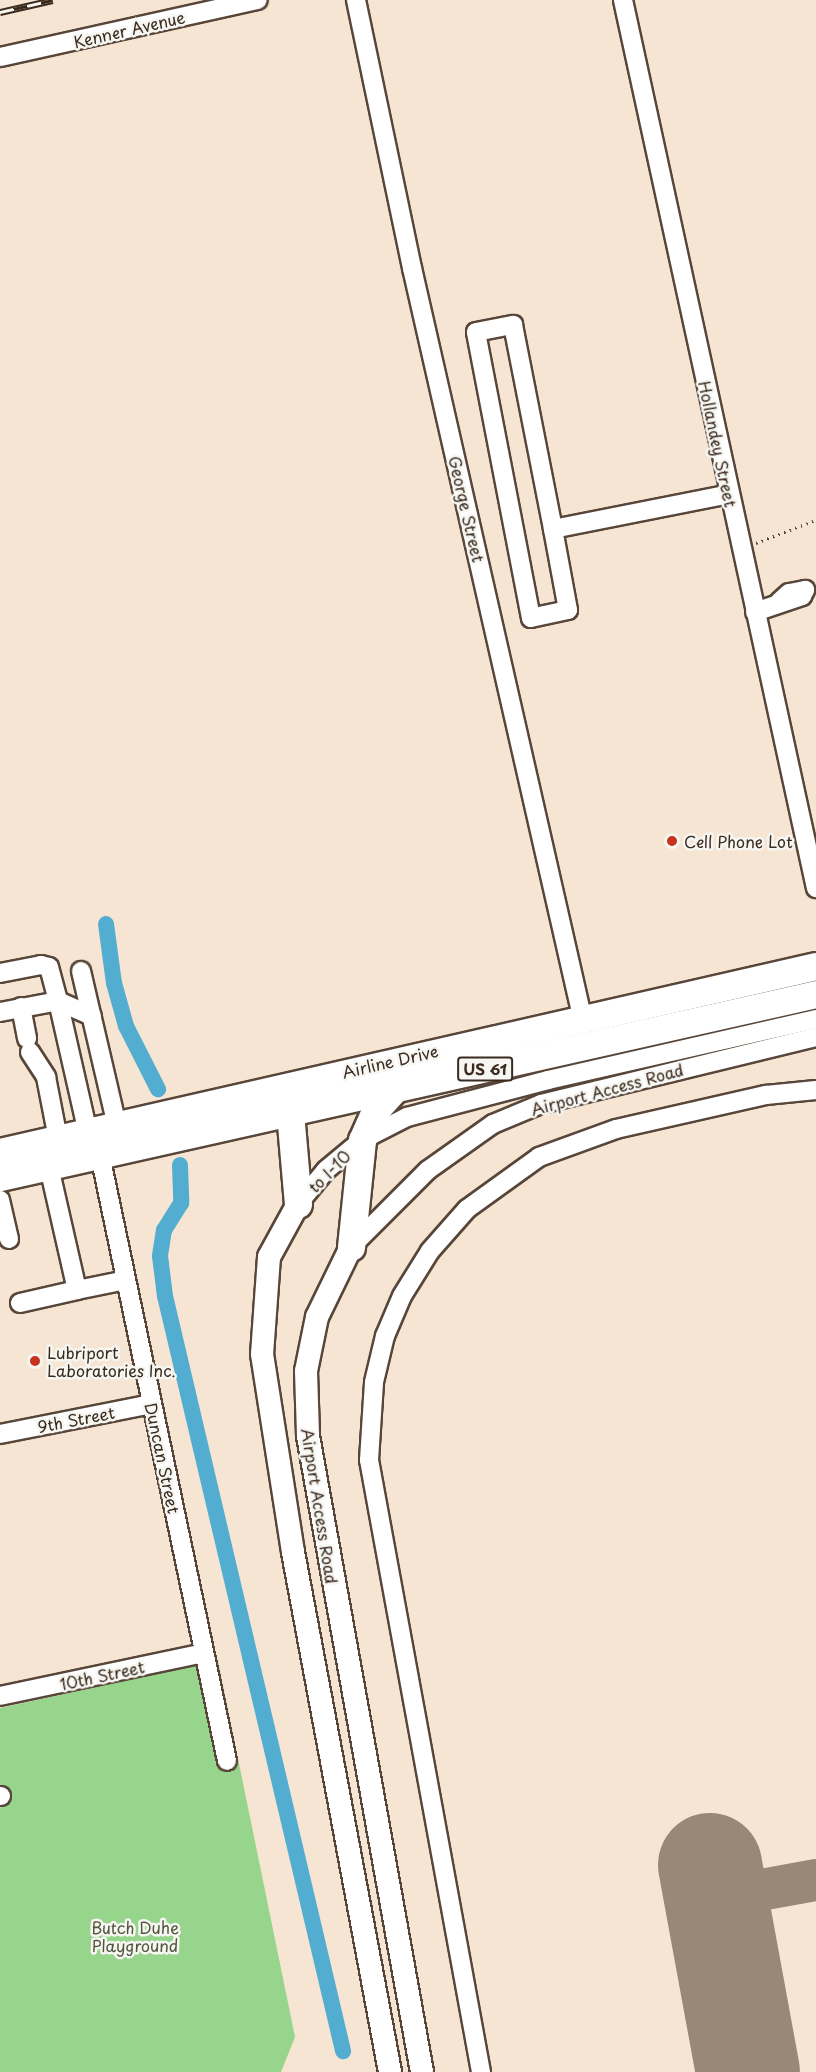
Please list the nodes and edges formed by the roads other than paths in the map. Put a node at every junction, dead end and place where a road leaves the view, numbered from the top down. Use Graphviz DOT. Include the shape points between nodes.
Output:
graph roads {
  1 [pos="258,0"];
  2 [pos="356,0"];
  3 [pos="623,0"];
  4 [pos="0,57"];
  5 [pos="729,494"];
  6 [pos="553,529"];
  7 [pos="810,588"];
  8 [pos="755,612"];
  9 [pos="811,838"];
  10 [pos="815,877"];
  11 [pos="816,966"];
  12 [pos="81,971"];
  13 [pos="0,974"];
  14 [pos="816,994"];
  15 [pos="58,1001"];
  16 [pos="21,1007"];
  17 [pos="0,1012"];
  18 [pos="92,1016"];
  19 [pos="582,1017"];
  20 [pos="816,1019"];
  21 [pos="816,1037"];
  22 [pos="313,1078"];
  23 [pos="395,1089"];
  24 [pos="816,1090"];
  25 [pos="290,1112"];
  26 [pos="117,1126"];
  27 [pos="228,1126"];
  28 [pos="58,1139"];
  29 [pos="362,1140"];
  30 [pos="94,1144"];
  31 [pos="0,1152"];
  32 [pos="294,1158"];
  33 [pos="49,1167"];
  34 [pos="0,1177"];
  35 [pos="0,1200"];
  36 [pos="298,1204"];
  37 [pos="9,1239"];
  38 [pos="351,1247"];
  39 [pos="126,1280"];
  40 [pos="77,1290"];
  41 [pos="20,1303"];
  42 [pos="151,1404"];
  43 [pos="0,1434"];
  44 [pos="204,1653"];
  45 [pos="0,1696"];
  46 [pos="227,1761"];
  47 [pos="390,2072"];
  48 [pos="422,2072"];
  49 [pos="481,2072"];
  1 -- 4 [label="street, Kenner Avenue"];
  2 -- 19 [label="street, George Street" via="412,268"];
  3 -- 5 [label="street, Hollandey Street"];
  5 -- 6 [label="street"];
  5 -- 8 [label="street, Hollandey Street"];
  6 -- 6 [label="street" via="513,325 476,332 531,618 568,610"];
  7 -- 8 [label="street" via="802,596"];
  8 -- 9 [label="street, Hollandey Street"];
  9 -- 10 [label="street, Hollandey Street"];
  11 -- 19 [label="highway, Airline Drive / US 61"];
  12 -- 18 [label="street"];
  13 -- 15 [label="street, Duncan Street" via="41,965 49,967"];
  14 -- 23 [label="highway, Airline Drive / US 61"];
  15 -- 16 [label="street"];
  15 -- 18 [label="street"];
  15 -- 30 [label="street, Duncan Street"];
  16 -- 17 [label="street"];
  16 -- 28 [label="street" via="29,1045 46,1077"];
  18 -- 26 [label="street"];
  19 -- 22 [label="highway, Airline Drive / US 61"];
  20 -- 29 [label="street, Airport Access Road" via="408,1117"];
  21 -- 38 [label="street, Airport Access Road" via="541,1104 493,1124 428,1170"];
  22 -- 25 [label="highway"];
  22 -- 26 [label="highway, Airline Drive / US 61"];
  23 -- 25 [label="highway, Airline Drive / US 61"];
  23 -- 29 [label="highway" via="375,1111"];
  24 -- 49 [label="street" via="766,1095 616,1129 539,1157 481,1197 437,1243 402,1296 385,1336 371,1403 369,1460"];
  25 -- 27 [label="highway, Airline Drive / US 61"];
  25 -- 32 [label="highway"];
  26 -- 30 [label="highway, Airline Drive / US 61"];
  27 -- 30 [label="highway, Airline Drive / US 61"];
  27 -- 32 [label="highway" via="265,1132"];
  28 -- 30 [label="highway, Airline Drive / US 61"];
  28 -- 31 [label="highway, Airline Drive / US 61"];
  29 -- 36 [label="street, to I-10" via="326,1170"];
  29 -- 38 [label="highway"];
  30 -- 33 [label="highway, Airline Drive / US 61"];
  30 -- 39 [label="street, Duncan Street"];
  32 -- 36 [label="highway"];
  33 -- 34 [label="highway, Airline Drive / US 61"];
  33 -- 40 [label="street"];
  35 -- 37 [label="street"];
  36 -- 47 [label="main road, Airport Access Road" via="269,1257 262,1354 291,1540"];
  38 -- 48 [label="main road, Airport Access Road" via="317,1317 306,1371 308,1436"];
  39 -- 40 [label="street"];
  39 -- 42 [label="street, Duncan Street"];
  40 -- 41 [label="street"];
  42 -- 43 [label="street, 9th Street"];
  42 -- 44 [label="street, Duncan Street"];
  44 -- 45 [label="street, 10th Street"];
  44 -- 46 [label="street, Duncan Street"];
}
